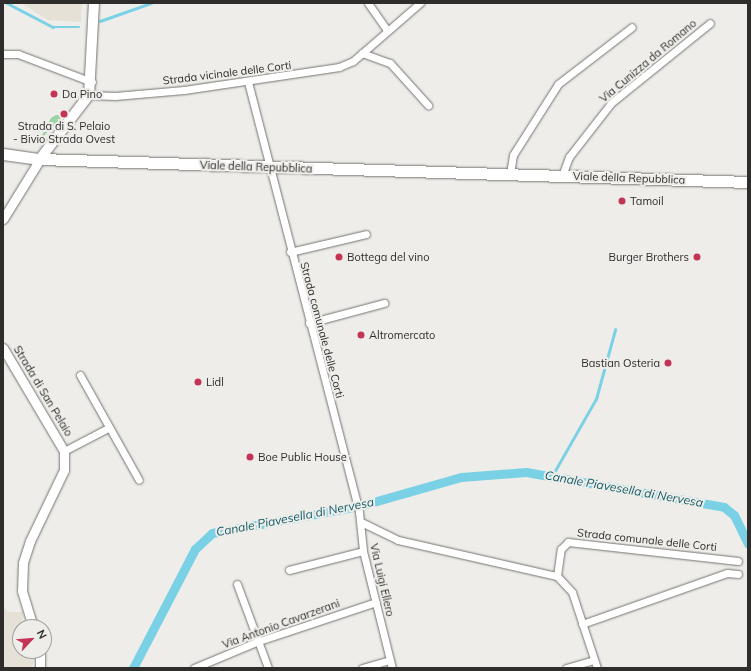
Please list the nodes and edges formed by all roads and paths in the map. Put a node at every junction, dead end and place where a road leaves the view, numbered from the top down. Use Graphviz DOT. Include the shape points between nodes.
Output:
graph roads {
  1 [pos="94,3"];
  2 [pos="368,3"];
  3 [pos="420,3"];
  4 [pos="710,23"];
  5 [pos="632,28"];
  6 [pos="388,30"];
  7 [pos="362,53"];
  8 [pos="3,54"];
  9 [pos="92,82"];
  10 [pos="248,82"];
  11 [pos="89,95"];
  12 [pos="428,105"];
  13 [pos="3,154"];
  14 [pos="40,159"];
  15 [pos="270,167"];
  16 [pos="510,174"];
  17 [pos="562,176"];
  18 [pos="748,182"];
  19 [pos="3,219"];
  20 [pos="366,234"];
  21 [pos="290,252"];
  22 [pos="384,303"];
  23 [pos="309,323"];
  24 [pos="3,348"];
  25 [pos="80,375"];
  26 [pos="108,428"];
  27 [pos="64,451"];
  28 [pos="139,480"];
  29 [pos="355,497"];
  30 [pos="361,522"];
  31 [pos="363,551"];
  32 [pos="738,561"];
  33 [pos="289,570"];
  34 [pos="738,574"];
  35 [pos="557,576"];
  36 [pos="237,584"];
  37 [pos="376,602"];
  38 [pos="31,619"];
  39 [pos="582,624"];
  40 [pos="259,641"];
  41 [pos="390,660"];
  42 [pos="594,660"];
  43 [pos="194,668"];
  44 [pos="268,668"];
  45 [pos="362,668"];
  46 [pos="392,668"];
  47 [pos="566,668"];
  48 [pos="597,668"];
  1 -- 9 [label="main road"];
  2 -- 6 [label="street"];
  3 -- 6 [label="street, Strada vicinale delle Corti"];
  4 -- 17 [label="street, Via Cunizza da Romano" via="611,103 569,157"];
  5 -- 16 [label="street" via="558,84 513,155"];
  6 -- 7 [label="street, Strada vicinale delle Corti"];
  7 -- 10 [label="street, Strada vicinale delle Corti" via="353,61 321,72"];
  7 -- 12 [label="street" via="390,63"];
  8 -- 9 [label="street" via="18,54"];
  9 -- 11 [label="main road"];
  10 -- 11 [label="street, Strada vicinale delle Corti" via="115,96"];
  10 -- 15 [label="street, Strada comunale delle Corti"];
  11 -- 14 [label="main road"];
  13 -- 14 [label="main road, Viale della Repubblica"];
  14 -- 15 [label="main road, Viale della Repubblica"];
  14 -- 19 [label="street"];
  15 -- 16 [label="main road, Viale della Repubblica"];
  15 -- 21 [label="street, Strada comunale delle Corti"];
  16 -- 17 [label="main road, Viale della Repubblica"];
  17 -- 18 [label="main road, Viale della Repubblica"];
  20 -- 21 [label="street"];
  21 -- 23 [label="street, Strada comunale delle Corti"];
  22 -- 23 [label="street"];
  23 -- 29 [label="street, Strada comunale delle Corti"];
  24 -- 27 [label="street, Strada di San Pelaio"];
  25 -- 26 [label="street"];
  26 -- 27 [label="street"];
  26 -- 28 [label="street"];
  27 -- 38 [label="street, Strada di San Pelaio" via="64,470 23,563 22,591"];
  29 -- 30 [label="street, Via Luigi Ellero"];
  30 -- 31 [label="street, Via Luigi Ellero"];
  30 -- 35 [label="street" via="398,540"];
  31 -- 33 [label="street"];
  31 -- 37 [label="street, Via Luigi Ellero"];
  32 -- 35 [label="street, Strada comunale delle Corti" via="568,542 561,549"];
  34 -- 39 [label="street" via="727,572"];
  35 -- 39 [label="street" via="572,592"];
  36 -- 40 [label="street"];
  37 -- 40 [label="street, Via Antonio Cavarzerani"];
  37 -- 41 [label="street, Via Luigi Ellero"];
  39 -- 42 [label="street"];
  40 -- 43 [label="street, Via Antonio Cavarzerani"];
  40 -- 44 [label="street"];
  41 -- 45 [label="street"];
  41 -- 46 [label="street, Via Luigi Ellero"];
  42 -- 47 [label="street"];
  42 -- 48 [label="street"];
}
